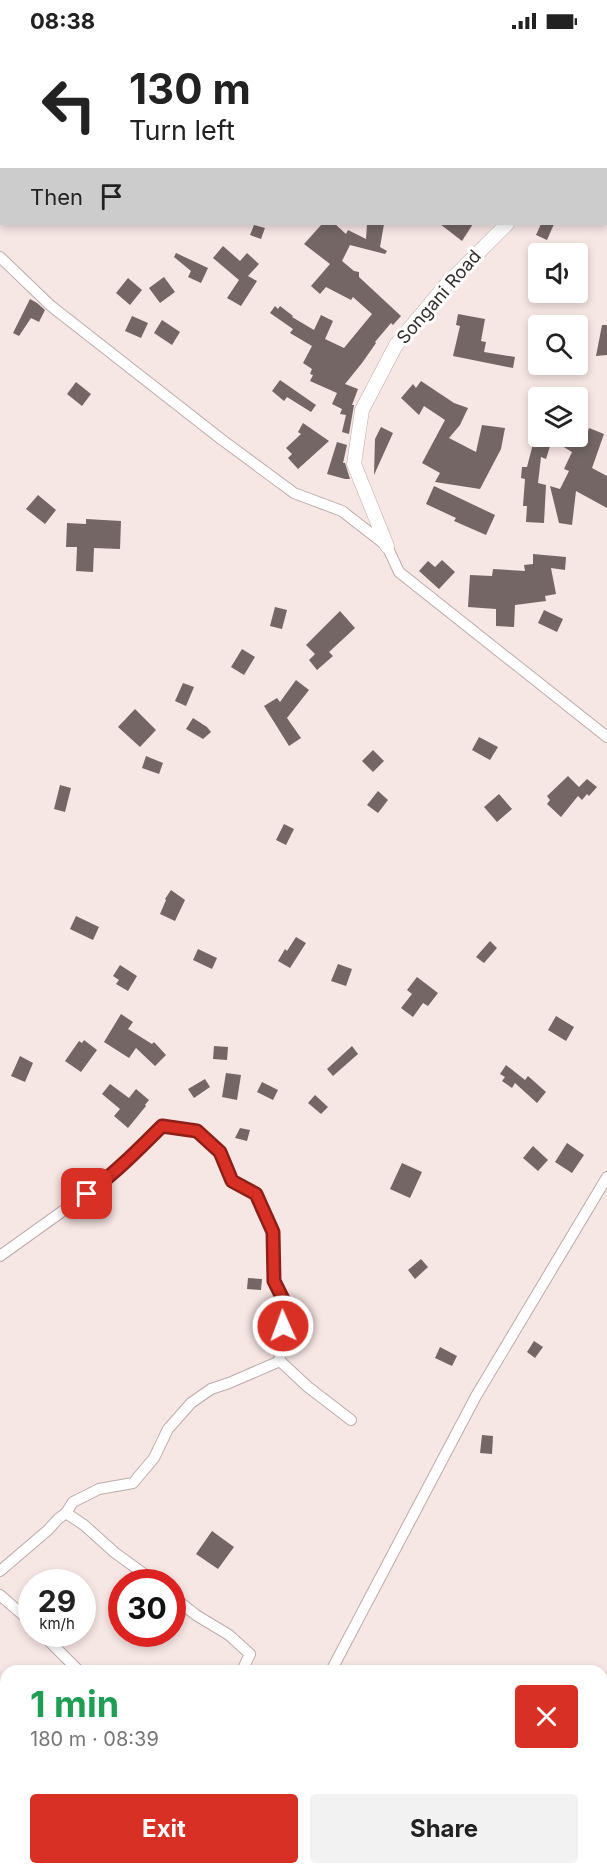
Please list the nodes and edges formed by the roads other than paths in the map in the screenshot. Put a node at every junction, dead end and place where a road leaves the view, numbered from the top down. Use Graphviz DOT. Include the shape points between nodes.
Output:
graph roads {
  1 [pos="506,225"];
  2 [pos="0,257"];
  3 [pos="387,546"];
  4 [pos="607,737"];
  5 [pos="607,1177"];
  6 [pos="0,1256"];
  7 [pos="280,1361"];
  8 [pos="351,1420"];
  9 [pos="66,1513"];
  10 [pos="137,1569"];
  11 [pos="0,1571"];
  12 [pos="0,1594"];
  13 [pos="186,1607"];
  14 [pos="18,1610"];
  15 [pos="55,1647"];
  16 [pos="73,1665"];
  17 [pos="245,1665"];
  18 [pos="334,1665"];
  1 -- 3 [label="street, Songani Road" via="446,285 396,345 362,410 354,464"];
  2 -- 3 [label="street" via="51,306 230,446 294,493 342,511"];
  3 -- 4 [label="street" via="399,572"];
  5 -- 18 [label="street" via="476,1396"];
  6 -- 7 [label="street" via="102,1183 162,1126 197,1131 220,1152 232,1181 256,1194 273,1232 274,1281 287,1307 279,1345"];
  7 -- 8 [label="street"];
  7 -- 9 [label="street" via="211,1389 191,1403 168,1429 154,1458 133,1483 99,1489 73,1502"];
  9 -- 10 [label="street"];
  9 -- 11 [label="street"];
  12 -- 14 [label="street"];
  13 -- 17 [label="street" via="250,1654"];
  15 -- 16 [label="street"];
}
